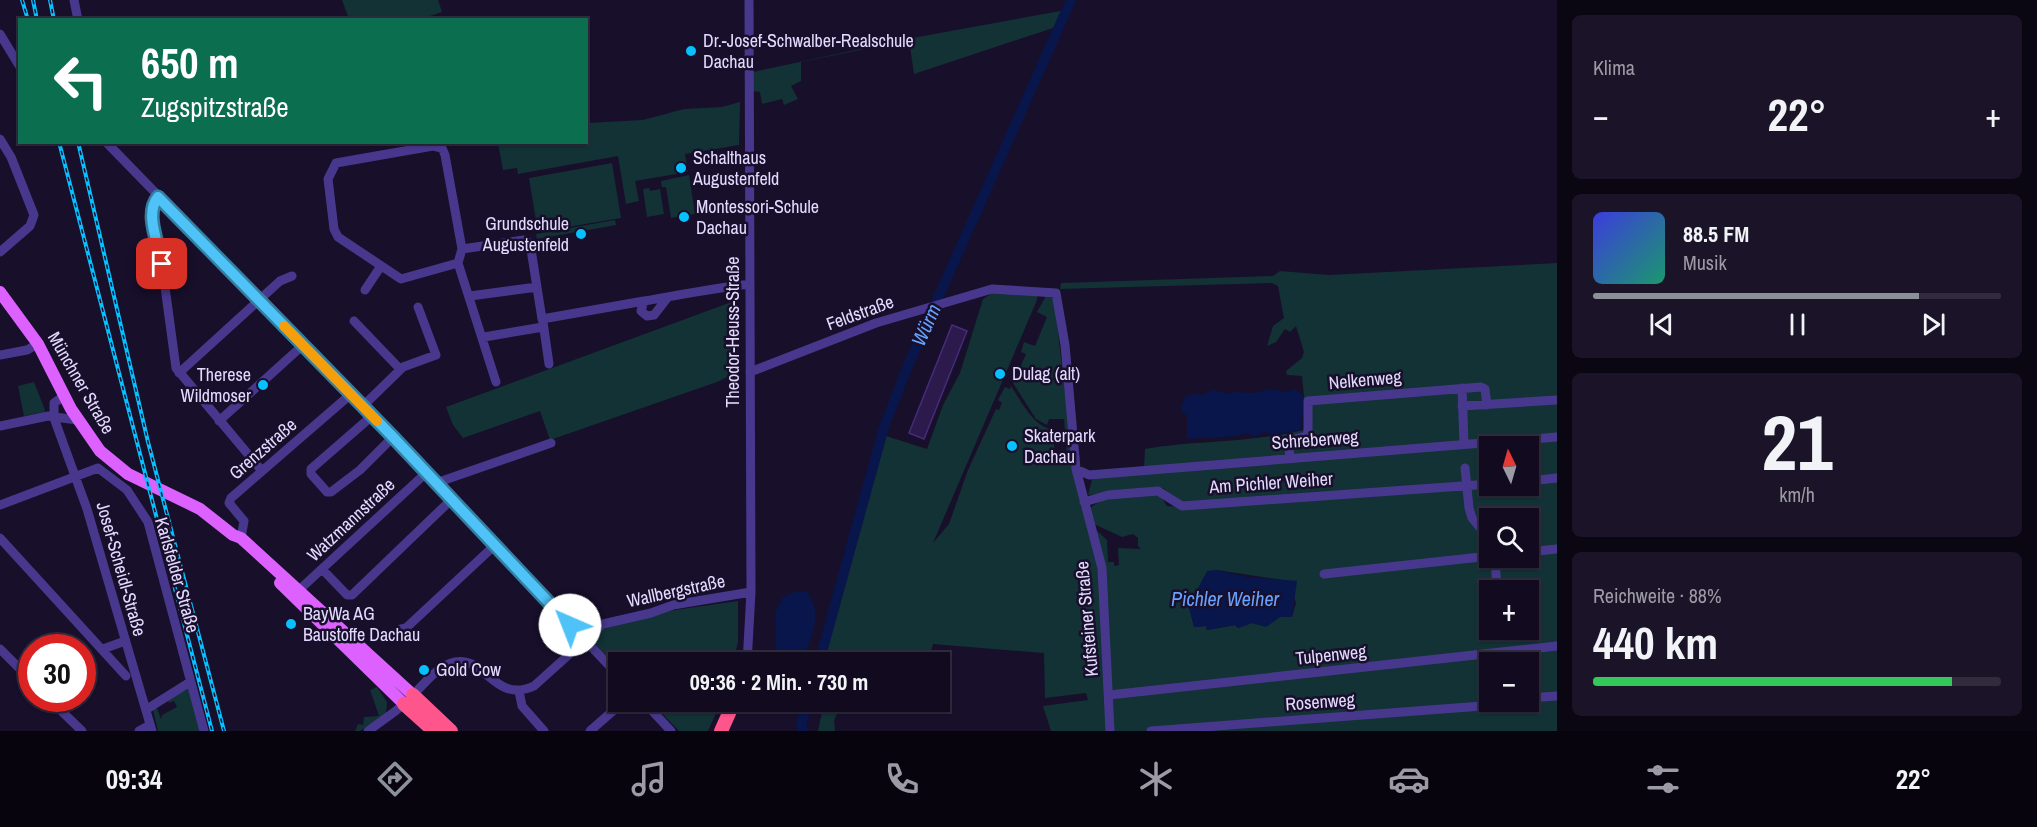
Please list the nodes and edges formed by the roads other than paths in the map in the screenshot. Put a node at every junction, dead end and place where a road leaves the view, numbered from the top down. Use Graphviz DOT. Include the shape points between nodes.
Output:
graph roads {
  1 [pos="74,0"];
  2 [pos="748,0"];
  3 [pos="78,18"];
  4 [pos="1,37"];
  5 [pos="18,64"];
  6 [pos="0,139"];
  7 [pos="108,144"];
  8 [pos="158,197"];
  9 [pos="462,249"];
  10 [pos="0,252"];
  11 [pos="458,263"];
  12 [pos="381,266"];
  13 [pos="292,276"];
  14 [pos="750,284"];
  15 [pos="537,287"];
  16 [pos="365,290"];
  17 [pos="0,292"];
  18 [pos="1056,293"];
  19 [pos="470,296"];
  20 [pos="668,297"];
  21 [pos="258,300"];
  22 [pos="644,301"];
  23 [pos="418,307"];
  24 [pos="354,321"];
  25 [pos="543,323"];
  26 [pos="483,337"];
  27 [pos="38,344"];
  28 [pos="302,346"];
  29 [pos="0,356"];
  30 [pos="549,364"];
  31 [pos="400,369"];
  32 [pos="750,372"];
  33 [pos="179,373"];
  34 [pos="496,382"];
  35 [pos="1462,388"];
  36 [pos="351,394"];
  37 [pos="64,396"];
  38 [pos="1557,400"];
  39 [pos="1486,405"];
  40 [pos="363,406"];
  41 [pos="1462,406"];
  42 [pos="372,416"];
  43 [pos="54,418"];
  44 [pos="77,420"];
  45 [pos="219,421"];
  46 [pos="0,426"];
  47 [pos="393,437"];
  48 [pos="1557,437"];
  49 [pos="551,443"];
  50 [pos="1464,444"];
  51 [pos="1290,458"];
  52 [pos="1465,468"];
  53 [pos="1076,469"];
  54 [pos="262,471"];
  55 [pos="426,473"];
  56 [pos="76,477"];
  57 [pos="1557,478"];
  58 [pos="1539,480"];
  59 [pos="436,483"];
  60 [pos="1479,484"];
  61 [pos="1467,485"];
  62 [pos="452,499"];
  63 [pos="1084,502"];
  64 [pos="0,505"];
  65 [pos="1479,527"];
  66 [pos="237,537"];
  67 [pos="0,538"];
  68 [pos="494,546"];
  69 [pos="1557,549"];
  70 [pos="1539,551"];
  71 [pos="1479,557"];
  72 [pos="322,569"];
  73 [pos="1324,574"];
  74 [pos="299,590"];
  75 [pos="751,592"];
  76 [pos="401,629"];
  77 [pos="584,639"];
  78 [pos="125,641"];
  79 [pos="1557,646"];
  80 [pos="0,649"];
  81 [pos="103,649"];
  82 [pos="748,652"];
  83 [pos="608,664"];
  84 [pos="18,667"];
  85 [pos="126,676"];
  86 [pos="190,682"];
  87 [pos="519,691"];
  88 [pos="1109,695"];
  89 [pos="1557,696"];
  90 [pos="1539,697"];
  91 [pos="409,699"];
  92 [pos="1479,706"];
  93 [pos="147,709"];
  94 [pos="62,712"];
  95 [pos="612,712"];
  96 [pos="653,712"];
  97 [pos="731,712"];
  98 [pos="735,712"];
  99 [pos="151,728"];
  100 [pos="82,731"];
  101 [pos="139,731"];
  102 [pos="204,731"];
  103 [pos="368,731"];
  104 [pos="434,731"];
  105 [pos="451,731"];
  106 [pos="544,731"];
  107 [pos="590,731"];
  108 [pos="671,731"];
  109 [pos="721,731"];
  110 [pos="730,731"];
  111 [pos="1110,731"];
  112 [pos="1150,731"];
  1 -- 3 [label="street"];
  2 -- 14 [label="street, Theodor-Heuss-Straße"];
  4 -- 5 [label="street"];
  6 -- 10 [label="street" via="34,215 30,226"];
  7 -- 8 [label="street"];
  8 -- 21 [label="street"];
  8 -- 33 [label="street" via="151,214"];
  9 -- 11 [label="street"];
  9 -- 12 [label="street" via="442,148 433,146 336,163 328,179 334,229 338,237"];
  9 -- 15 [label="street" via="527,241"];
  11 -- 12 [label="street" via="401,279"];
  11 -- 19 [label="street"];
  12 -- 16 [label="street"];
  13 -- 21 [label="street"];
  14 -- 20 [label="street"];
  14 -- 32 [label="street, Theodor-Heuss-Straße"];
  15 -- 19 [label="street"];
  15 -- 25 [label="street"];
  17 -- 27 [label="main road, Münchner Straße"];
  18 -- 32 [label="street, Feldstraße" via="992,289 876,323"];
  18 -- 53 [label="street, Kufsteiner Straße" via="1065,345"];
  19 -- 26 [label="street"];
  20 -- 22 [label="street"];
  20 -- 22 [label="street" via="651,317 641,311"];
  21 -- 28 [label="street"];
  21 -- 33 [label="street"];
  22 -- 25 [label="street"];
  23 -- 31 [label="street" via="436,355"];
  24 -- 31 [label="street"];
  25 -- 26 [label="street"];
  25 -- 30 [label="street"];
  26 -- 34 [label="street"];
  27 -- 29 [label="street"];
  27 -- 37 [label="main road, Münchner Straße"];
  28 -- 36 [label="street"];
  28 -- 45 [label="street"];
  31 -- 40 [label="street"];
  32 -- 75 [label="street, Theodor-Heuss-Straße"];
  33 -- 45 [label="street"];
  35 -- 39 [label="street, Nelkenweg" via="1483,388"];
  35 -- 41 [label="street"];
  35 -- 51 [label="street, Nelkenweg" via="1308,401 1308,433 1288,441"];
  36 -- 40 [label="street"];
  36 -- 54 [label="street, Grenzstraße"];
  37 -- 43 [label="street" via="54,403"];
  37 -- 44 [label="main road, Münchner Straße"];
  38 -- 39 [label="street"];
  39 -- 41 [label="street"];
  40 -- 42 [label="street"];
  41 -- 50 [label="street"];
  42 -- 47 [label="street"];
  42 -- 47 [label="street" via="311,469 327,492 360,470"];
  43 -- 44 [label="street"];
  43 -- 46 [label="street"];
  43 -- 56 [label="street, Josef-Scheidl-Straße"];
  44 -- 66 [label="main road, Münchner Straße" via="96,447 123,471 200,509"];
  45 -- 54 [label="street"];
  47 -- 55 [label="street"];
  48 -- 50 [label="street, Schreberweg"];
  49 -- 59 [label="street"];
  50 -- 51 [label="street, Schreberweg"];
  51 -- 53 [label="street, Schreberweg" via="1089,475"];
  52 -- 61 [label="street"];
  53 -- 63 [label="street, Kufsteiner Straße"];
  54 -- 66 [label="street, Grenzstraße" via="229,501 244,521"];
  55 -- 59 [label="street"];
  55 -- 72 [label="street, Watzmannstraße"];
  56 -- 64 [label="street"];
  56 -- 78 [label="street, Josef-Scheidl-Straße"];
  56 -- 86 [label="street, Karlsfelder Straße" via="98,468 113,477 127,490 148,522"];
  57 -- 58 [label="street"];
  59 -- 62 [label="street"];
  60 -- 61 [label="street, Am Pichler Weiher"];
  61 -- 63 [label="street, Am Pichler Weiher" via="1182,506 1158,491 1108,495"];
  61 -- 65 [label="street" via="1472,518"];
  62 -- 68 [label="street"];
  62 -- 72 [label="street" via="352,595 347,596"];
  63 -- 88 [label="street, Kufsteiner Straße" via="1102,568"];
  66 -- 74 [label="main road, Münchner Straße"];
  66 -- 91 [label="main road, Münchner Straße" via="237,542"];
  67 -- 81 [label="street"];
  68 -- 76 [label="street"];
  68 -- 77 [label="street"];
  69 -- 70 [label="street"];
  71 -- 73 [label="street"];
  72 -- 74 [label="street, Watzmannstraße"];
  74 -- 91 [label="main road, Münchner Straße"];
  75 -- 77 [label="street, Wallbergstraße" via="673,605 603,624"];
  75 -- 82 [label="street, Theodor-Heuss-Straße"];
  77 -- 83 [label="street"];
  77 -- 87 [label="street, Wallbergstraße" via="534,686"];
  78 -- 81 [label="street"];
  78 -- 93 [label="street, Josef-Scheidl-Straße"];
  79 -- 88 [label="street, Tulpenweg"];
  80 -- 84 [label="street"];
  81 -- 85 [label="street"];
  86 -- 93 [label="street"];
  86 -- 102 [label="street, Karlsfelder Straße"];
  87 -- 91 [label="street" via="506,689 473,666 455,662 439,670"];
  87 -- 106 [label="street" via="522,706"];
  88 -- 111 [label="street, Kufsteiner Straße"];
  89 -- 90 [label="street"];
  91 -- 103 [label="street"];
  91 -- 104 [label="highway"];
  91 -- 105 [label="highway"];
  92 -- 112 [label="street, Rosenweg"];
  93 -- 99 [label="street, Josef-Scheidl-Straße"];
  94 -- 100 [label="street"];
  95 -- 107 [label="street"];
  96 -- 108 [label="street"];
  97 -- 109 [label="highway"];
  98 -- 110 [label="highway"];
  99 -- 101 [label="street"];
}
